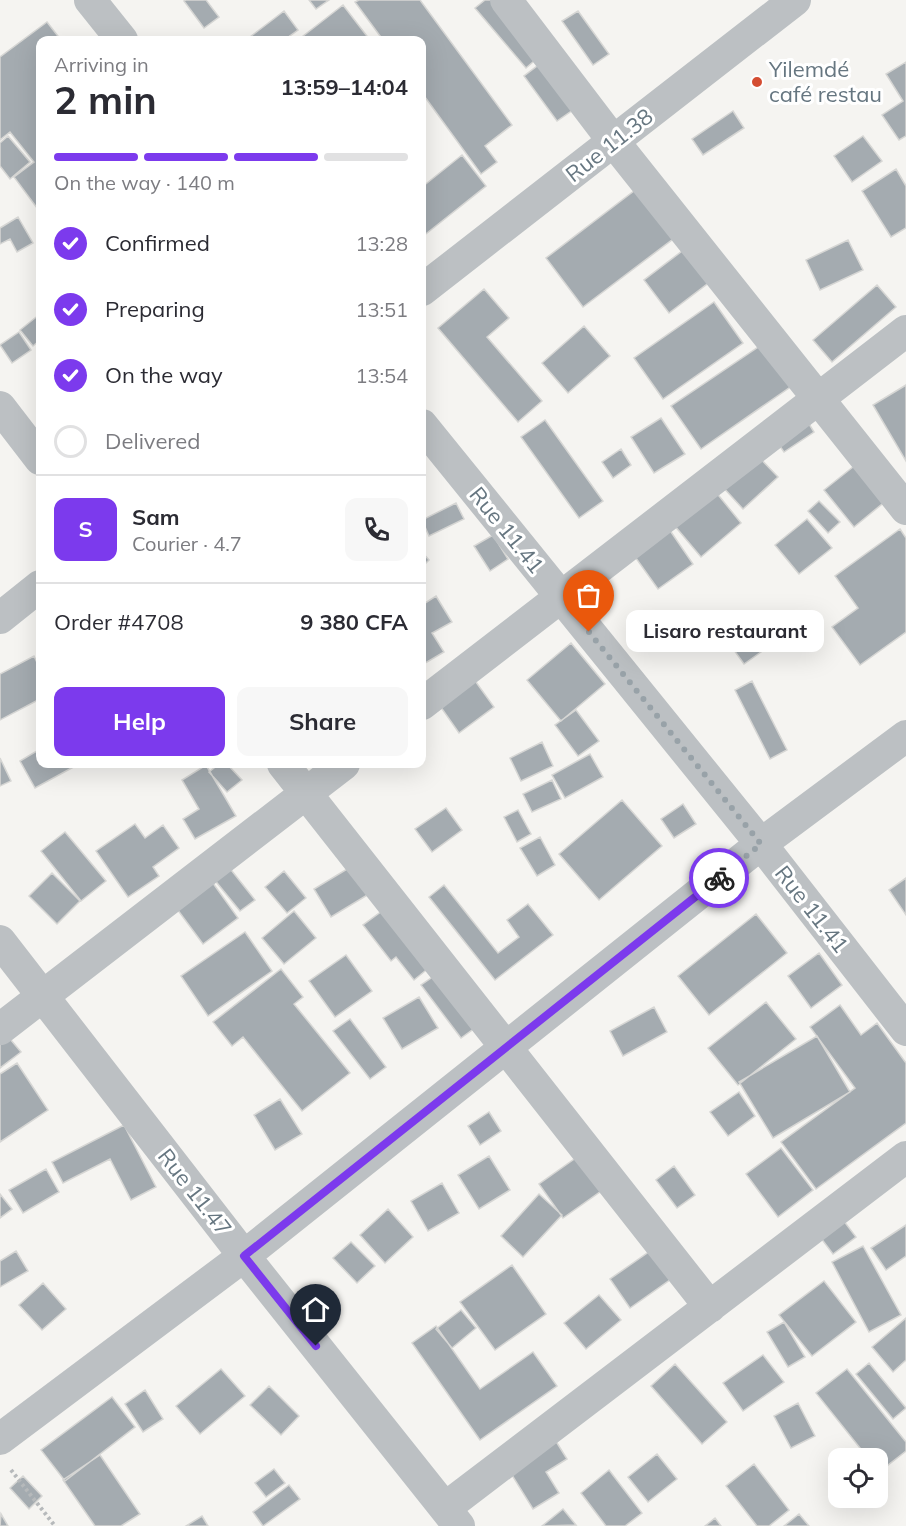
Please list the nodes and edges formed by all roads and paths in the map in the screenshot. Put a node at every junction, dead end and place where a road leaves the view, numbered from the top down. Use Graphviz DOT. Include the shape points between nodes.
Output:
graph roads {
  1 [pos="90,0"];
  2 [pos="506,0"];
  3 [pos="795,0"];
  4 [pos="119,36"];
  5 [pos="614,142"];
  6 [pos="426,287"];
  7 [pos="906,331"];
  8 [pos="818,399"];
  9 [pos="0,407"];
  10 [pos="426,430"];
  11 [pos="36,454"];
  12 [pos="906,509"];
  13 [pos="36,589"];
  14 [pos="560,597"];
  15 [pos="0,618"];
  16 [pos="426,701"];
  17 [pos="906,736"];
  18 [pos="286,768"];
  19 [pos="339,768"];
  20 [pos="306,792"];
  21 [pos="761,844"];
  22 [pos="0,941"];
  23 [pos="42,995"];
  24 [pos="0,1029"];
  25 [pos="906,1030"];
  26 [pos="507,1047"];
  27 [pos="906,1157"];
  28 [pos="244,1256"];
  29 [pos="710,1307"];
  30 [pos="3,1451"];
  31 [pos="452,1517"];
  32 [pos="55,1526"];
  1 -- 4 [label="street"];
  2 -- 5 [label="street"];
  3 -- 5 [label="street, Rue 11.38"];
  5 -- 6 [label="street, Rue 11.38"];
  5 -- 8 [label="street"];
  7 -- 8 [label="street"];
  8 -- 12 [label="street"];
  8 -- 14 [label="street"];
  9 -- 11 [label="street"];
  10 -- 14 [label="street, Rue 11.41"];
  13 -- 15 [label="street"];
  14 -- 16 [label="street"];
  14 -- 21 [label="street, Rue 11.41"];
  17 -- 21 [label="street"];
  18 -- 20 [label="street"];
  19 -- 20 [label="street"];
  20 -- 23 [label="street"];
  20 -- 26 [label="street"];
  21 -- 25 [label="street, Rue 11.41"];
  21 -- 26 [label="street"];
  22 -- 23 [label="street, Rue 11.47"];
  23 -- 24 [label="street"];
  23 -- 28 [label="street, Rue 11.47"];
  26 -- 28 [label="street"];
  26 -- 29 [label="street"];
  27 -- 29 [label="street"];
  28 -- 30 [label="street"];
  28 -- 31 [label="street, Rue 11.47"];
  29 -- 31 [label="street"];
  30 -- 32 [label="path"];
}
